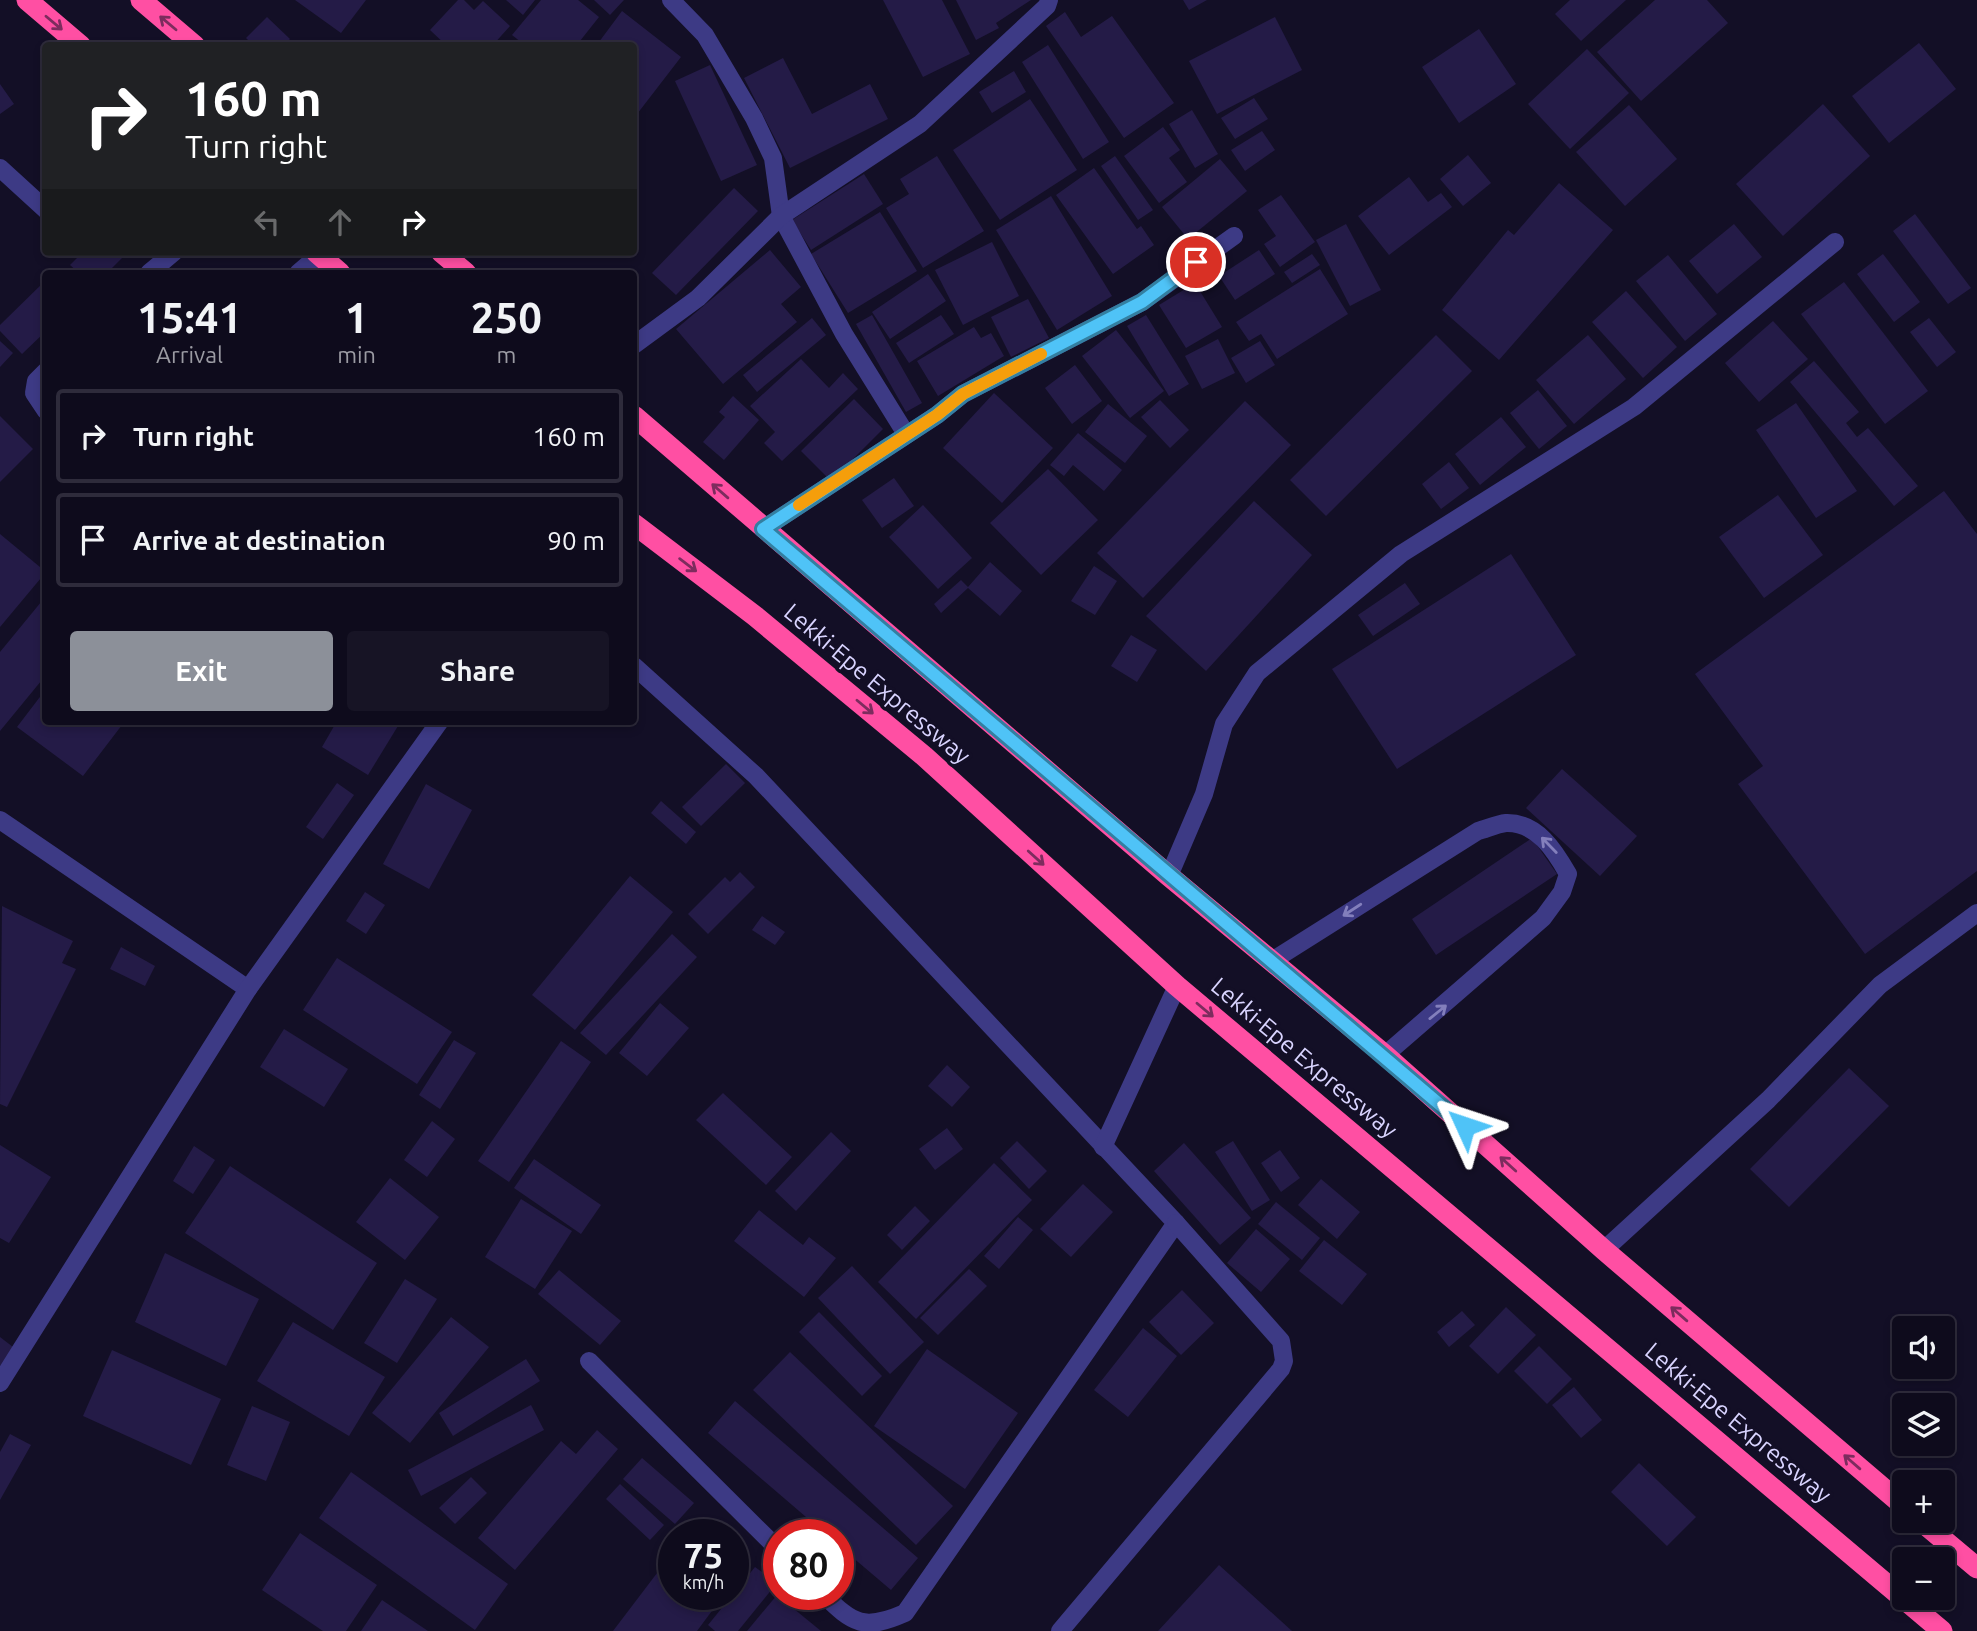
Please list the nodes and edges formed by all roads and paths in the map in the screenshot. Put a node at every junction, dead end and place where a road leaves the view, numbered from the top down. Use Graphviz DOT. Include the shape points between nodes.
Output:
graph roads {
  1 [pos="27,0"];
  2 [pos="141,0"];
  3 [pos="671,0"];
  4 [pos="1049,0"];
  5 [pos="76,42"];
  6 [pos="190,42"];
  7 [pos="0,168"];
  8 [pos="42,206"];
  9 [pos="781,216"];
  10 [pos="1234,236"];
  11 [pos="1835,242"];
  12 [pos="169,256"];
  13 [pos="315,256"];
  14 [pos="321,256"];
  15 [pos="446,256"];
  16 [pos="153,270"];
  17 [pos="301,270"];
  18 [pos="337,270"];
  19 [pos="462,270"];
  20 [pos="637,343"];
  21 [pos="42,375"];
  22 [pos="42,405"];
  23 [pos="637,419"];
  24 [pos="906,433"];
  25 [pos="637,526"];
  26 [pos="763,529"];
  27 [pos="637,669"];
  28 [pos="437,725"];
  29 [pos="0,820"];
  30 [pos="1169,876"];
  31 [pos="1977,914"];
  32 [pos="1272,961"];
  33 [pos="1177,986"];
  34 [pos="248,989"];
  35 [pos="1385,1055"];
  36 [pos="1103,1147"];
  37 [pos="1176,1223"];
  38 [pos="1604,1250"];
  39 [pos="589,1361"];
  40 [pos="0,1382"];
  41 [pos="1892,1496"];
  42 [pos="1935,1533"];
  43 [pos="763,1534"];
  44 [pos="1977,1568"];
  45 [pos="839,1610"];
  46 [pos="1060,1631"];
  47 [pos="1941,1631"];
  1 -- 5 [label="highway, one-way"];
  6 -- 2 [label="highway, one-way"];
  3 -- 9 [label="street" via="705,35 754,118 773,158"];
  4 -- 9 [label="street" via="920,124"];
  7 -- 8 [label="street"];
  9 -- 20 [label="street" via="698,298"];
  9 -- 24 [label="street" via="844,334"];
  10 -- 24 [label="street" via="1142,302 963,394"];
  11 -- 30 [label="street" via="1634,407 1401,554 1256,673 1224,724 1204,794"];
  12 -- 16 [label="street"];
  13 -- 17 [label="street"];
  14 -- 18 [label="highway"];
  15 -- 19 [label="highway"];
  21 -- 22 [label="street" via="34,393"];
  26 -- 23 [label="highway, Lekki-Epe Expressway, one-way"];
  24 -- 26 [label="street"];
  25 -- 33 [label="highway, Lekki-Epe Expressway, one-way" via="755,616 924,756"];
  26 -- 30 [label="highway, Lekki-Epe Expressway"];
  27 -- 36 [label="street" via="756,776"];
  28 -- 34 [label="street"];
  29 -- 34 [label="street"];
  30 -- 32 [label="highway, Lekki-Epe Expressway"];
  31 -- 38 [label="street" via="1880,985 1768,1100"];
  32 -- 35 [label="highway, Lekki-Epe Expressway"];
  35 -- 32 [label="street, one-way" via="1553,908 1569,874 1554,849 1533,830 1506,823 1478,831"];
  33 -- 36 [label="street"];
  33 -- 47 [label="highway, Lekki-Epe Expressway, one-way"];
  34 -- 40 [label="street"];
  38 -- 35 [label="highway, Lekki-Epe Expressway, one-way"];
  36 -- 37 [label="street"];
  37 -- 45 [label="street" via="905,1613 881,1624 849,1620"];
  37 -- 46 [label="street" via="1281,1341 1284,1361"];
  41 -- 38 [label="highway, Lekki-Epe Expressway, one-way"];
  39 -- 43 [label="street"];
  42 -- 44 [label="highway"];
}
